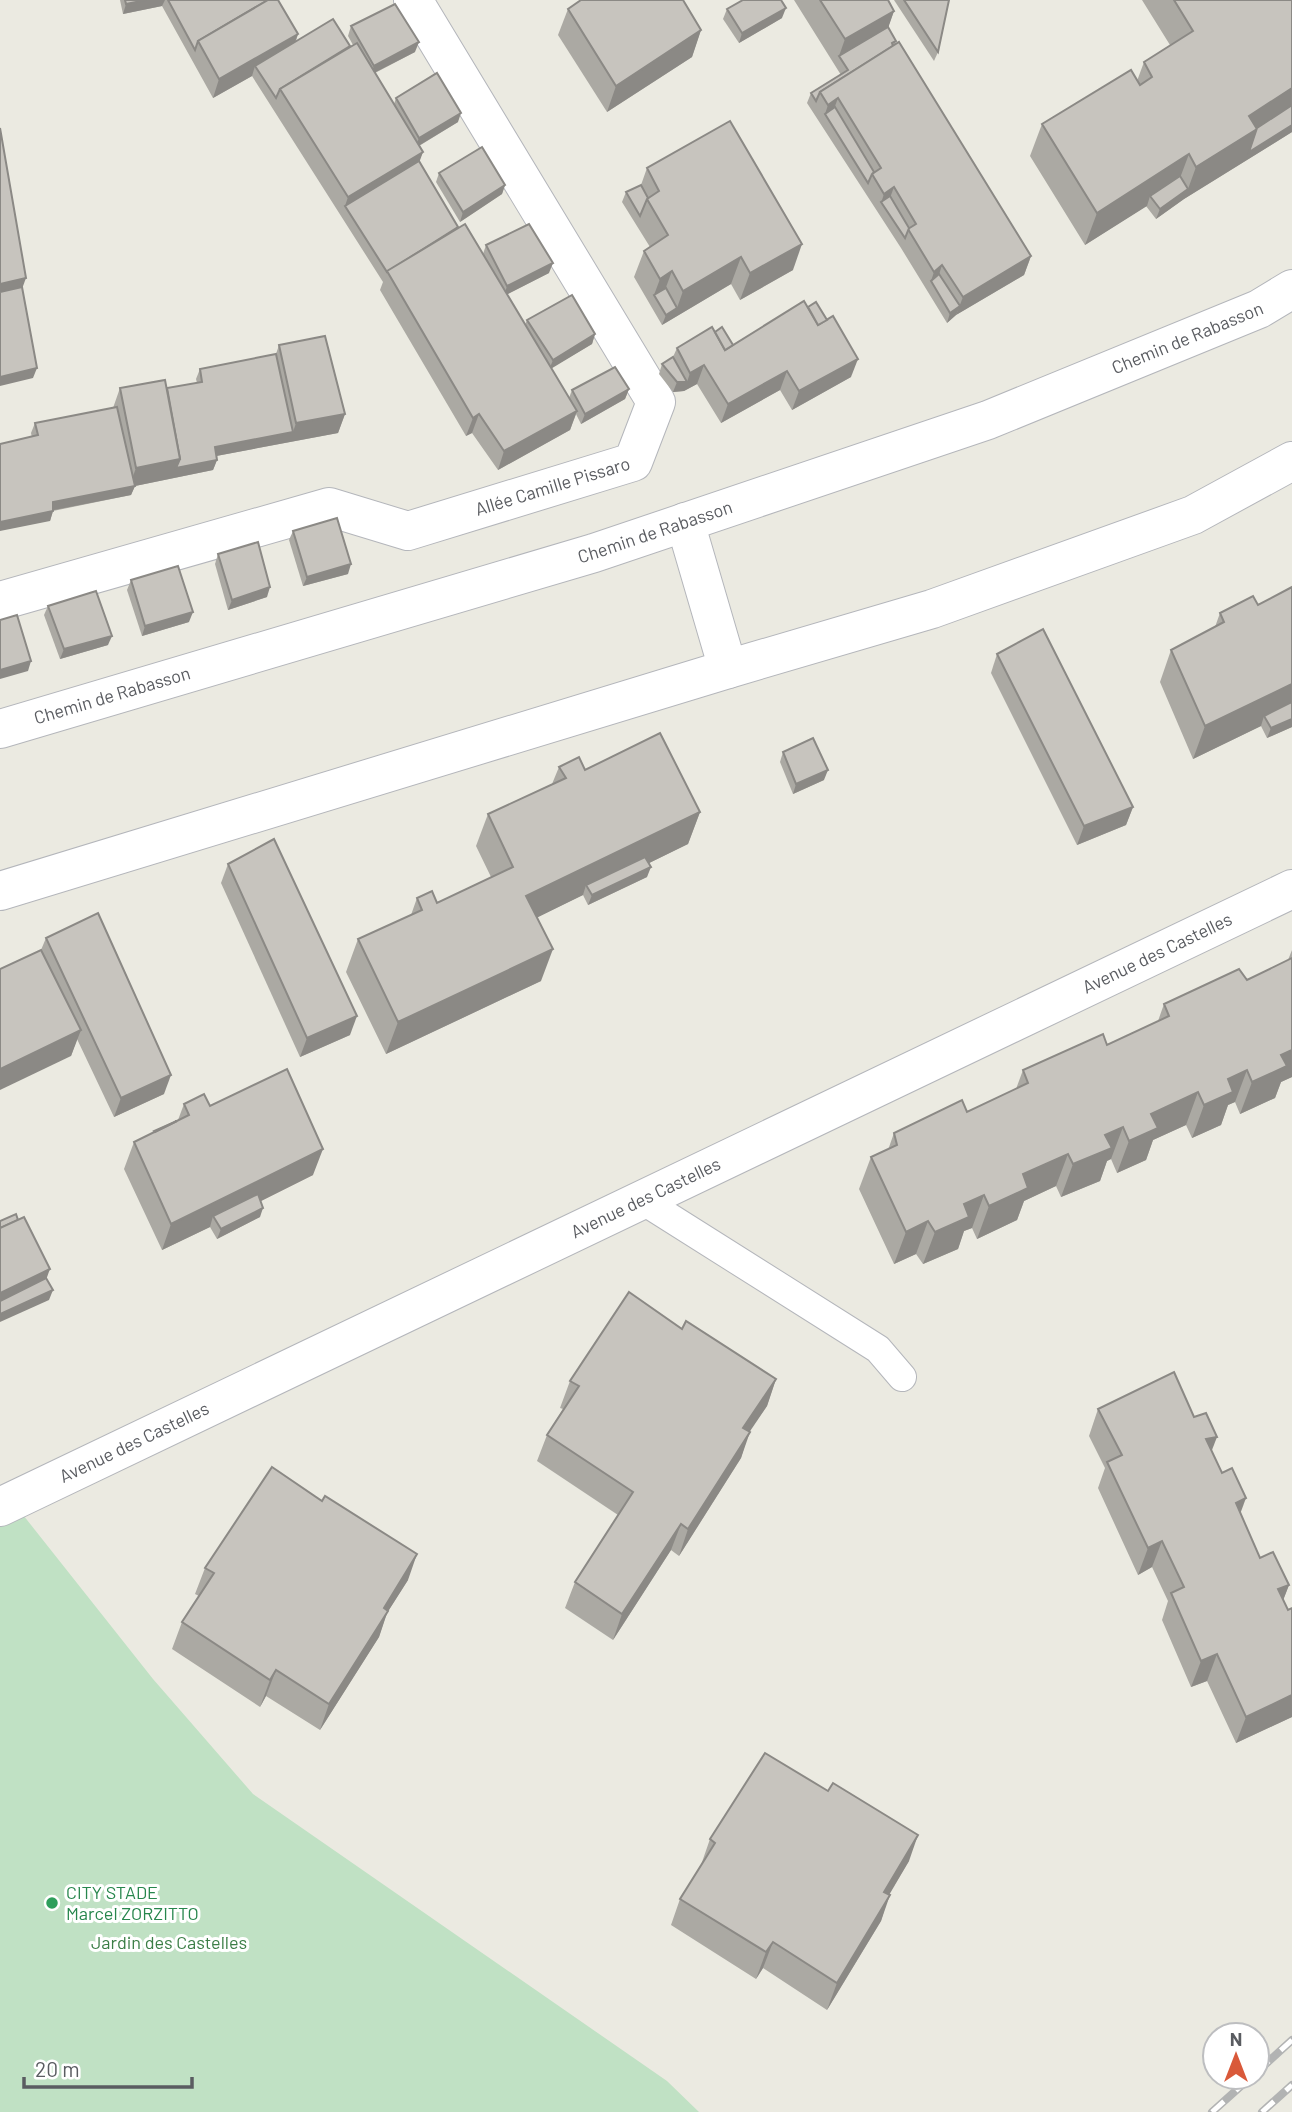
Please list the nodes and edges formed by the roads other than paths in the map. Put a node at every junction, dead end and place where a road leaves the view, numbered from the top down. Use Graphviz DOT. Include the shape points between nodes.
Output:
graph roads {
  1 [pos="413,0"];
  2 [pos="1292,289"];
  3 [pos="1292,461"];
  4 [pos="685,522"];
  5 [pos="0,601"];
  6 [pos="727,669"];
  7 [pos="0,729"];
  8 [pos="1292,889"];
  9 [pos="0,891"];
  10 [pos="642,1200"];
  11 [pos="902,1377"];
  12 [pos="0,1507"];
  1 -- 5 [label="street, Allée Camille Pissaro" via="656,402 634,462 408,531 328,507"];
  2 -- 4 [label="street, Chemin de Rabasson" via="1259,309 988,419"];
  3 -- 6 [label="street" via="1193,515 932,609"];
  4 -- 6 [label="street"];
  4 -- 7 [label="street, Chemin de Rabasson"];
  6 -- 9 [label="street"];
  8 -- 10 [label="street, Avenue des Castelles"];
  10 -- 11 [label="lane" via="878,1349"];
  10 -- 12 [label="street, Avenue des Castelles"];
}
